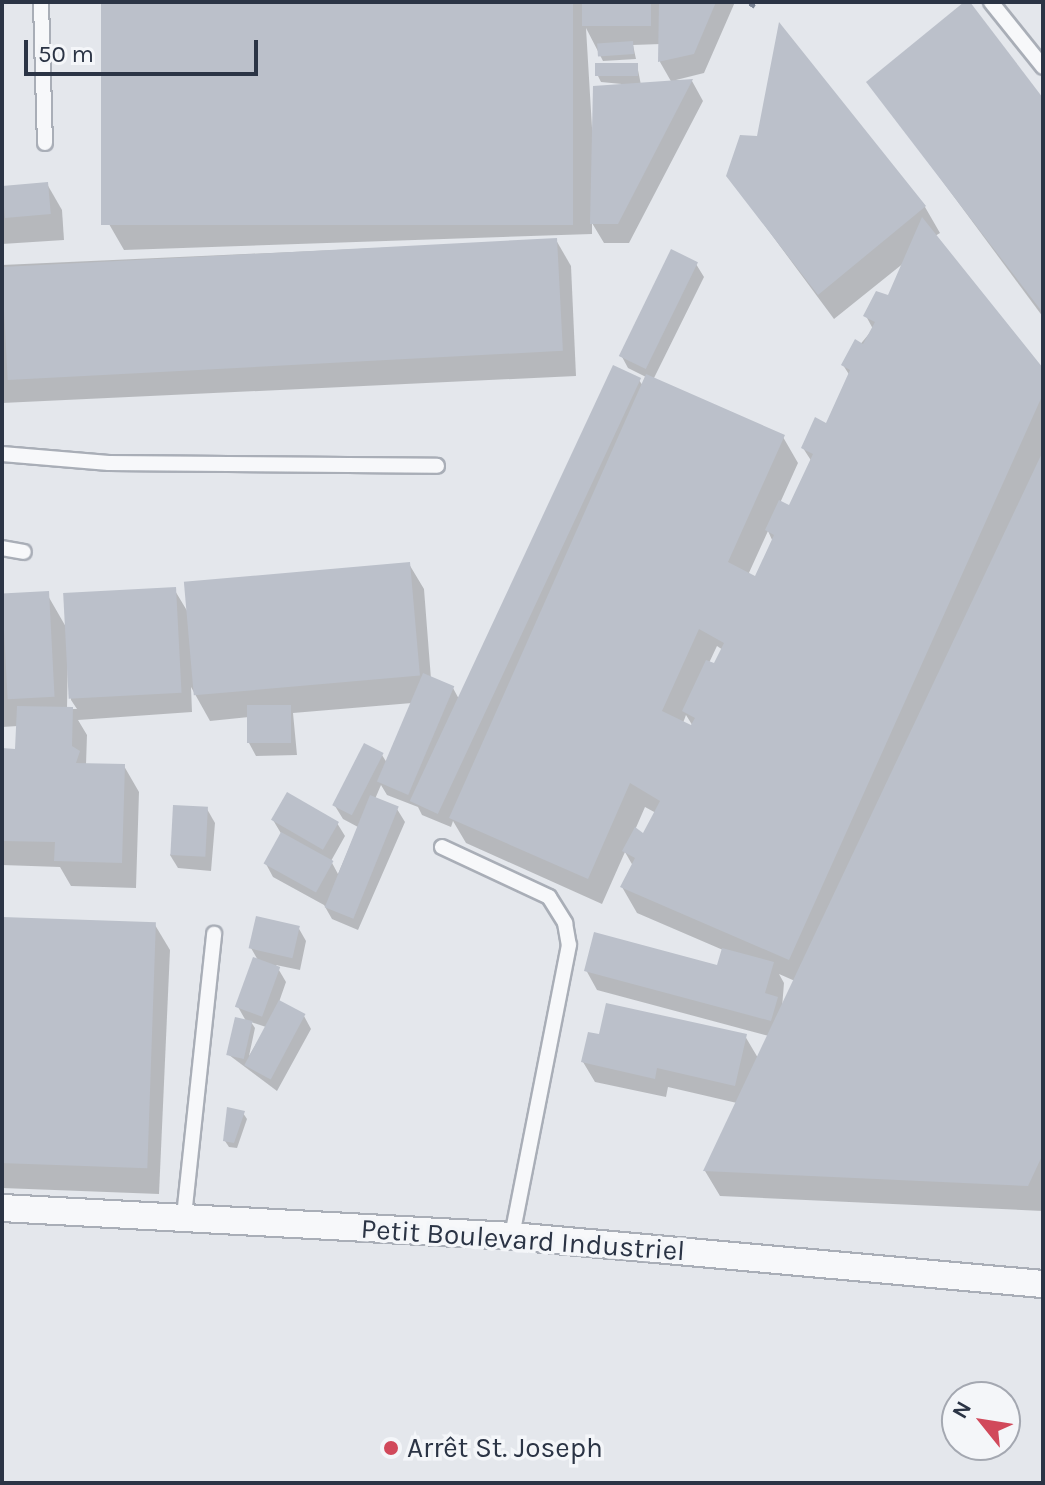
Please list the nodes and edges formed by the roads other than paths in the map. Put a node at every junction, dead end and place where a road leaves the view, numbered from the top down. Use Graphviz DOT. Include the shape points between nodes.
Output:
graph roads {
  1 [pos="41,2"];
  2 [pos="991,2"];
  3 [pos="1043,67"];
  4 [pos="45,143"];
  5 [pos="2,454"];
  6 [pos="437,466"];
  7 [pos="2,548"];
  8 [pos="24,552"];
  9 [pos="442,847"];
  10 [pos="214,934"];
  11 [pos="2,1208"];
  12 [pos="184,1216"];
  13 [pos="512,1236"];
  14 [pos="1043,1284"];
  1 -- 4 [label="lane"];
  2 -- 3 [label="lane"];
  5 -- 6 [label="lane" via="109,463"];
  7 -- 8 [label="lane"];
  9 -- 13 [label="lane" via="549,897 565,923 569,945"];
  10 -- 12 [label="lane"];
  11 -- 12 [label="street, Petit Boulevard Industriel"];
  12 -- 13 [label="street, Petit Boulevard Industriel"];
  13 -- 14 [label="street, Petit Boulevard Industriel"];
}
